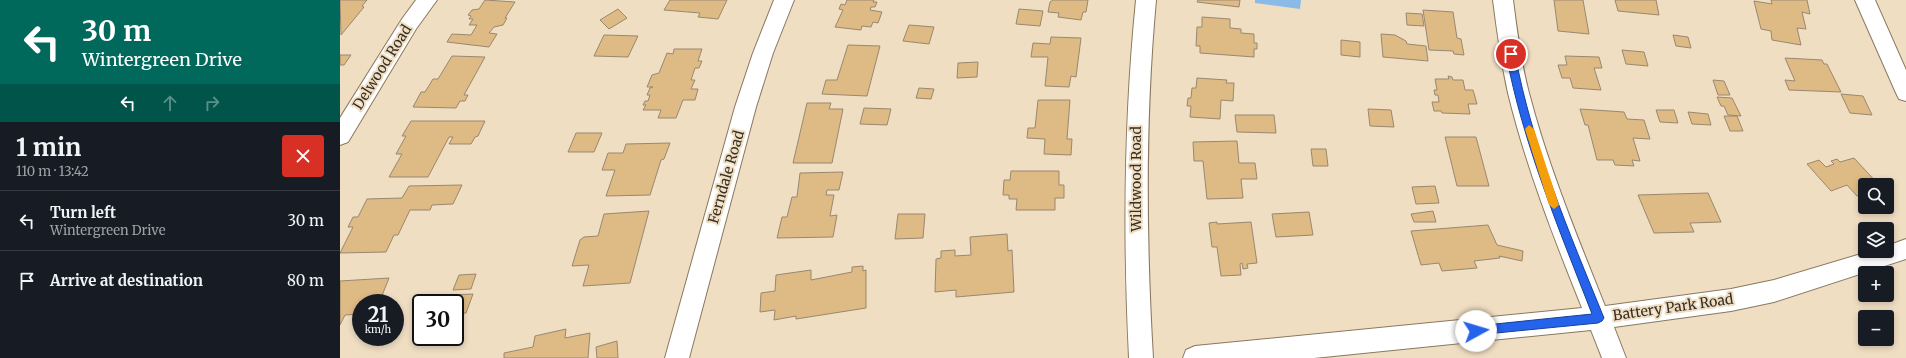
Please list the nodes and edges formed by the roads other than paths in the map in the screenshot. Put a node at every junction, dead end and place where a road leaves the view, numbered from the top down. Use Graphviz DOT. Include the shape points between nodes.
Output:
graph roads {
  1 [pos="427,0"];
  2 [pos="784,0"];
  3 [pos="1146,0"];
  4 [pos="1503,0"];
  5 [pos="1865,0"];
  6 [pos="1906,93"];
  7 [pos="340,136"];
  8 [pos="1906,249"];
  9 [pos="1598,318"];
  10 [pos="677,358"];
  11 [pos="1141,358"];
  12 [pos="1195,358"];
  13 [pos="1614,358"];
  1 -- 7 [label="street, Delwood Road" via="409,24"];
  2 -- 10 [label="street, Ferndale Road" via="750,92 718,201"];
  3 -- 11 [label="street, Wildwood Road" via="1135,138 1136,275"];
  4 -- 9 [label="street" via="1518,93 1548,189"];
  5 -- 6 [label="street"];
  8 -- 9 [label="street, Battery Park Road" via="1774,291 1731,300"];
  9 -- 12 [label="street, Battery Park Road"];
  9 -- 13 [label="street"];
}
